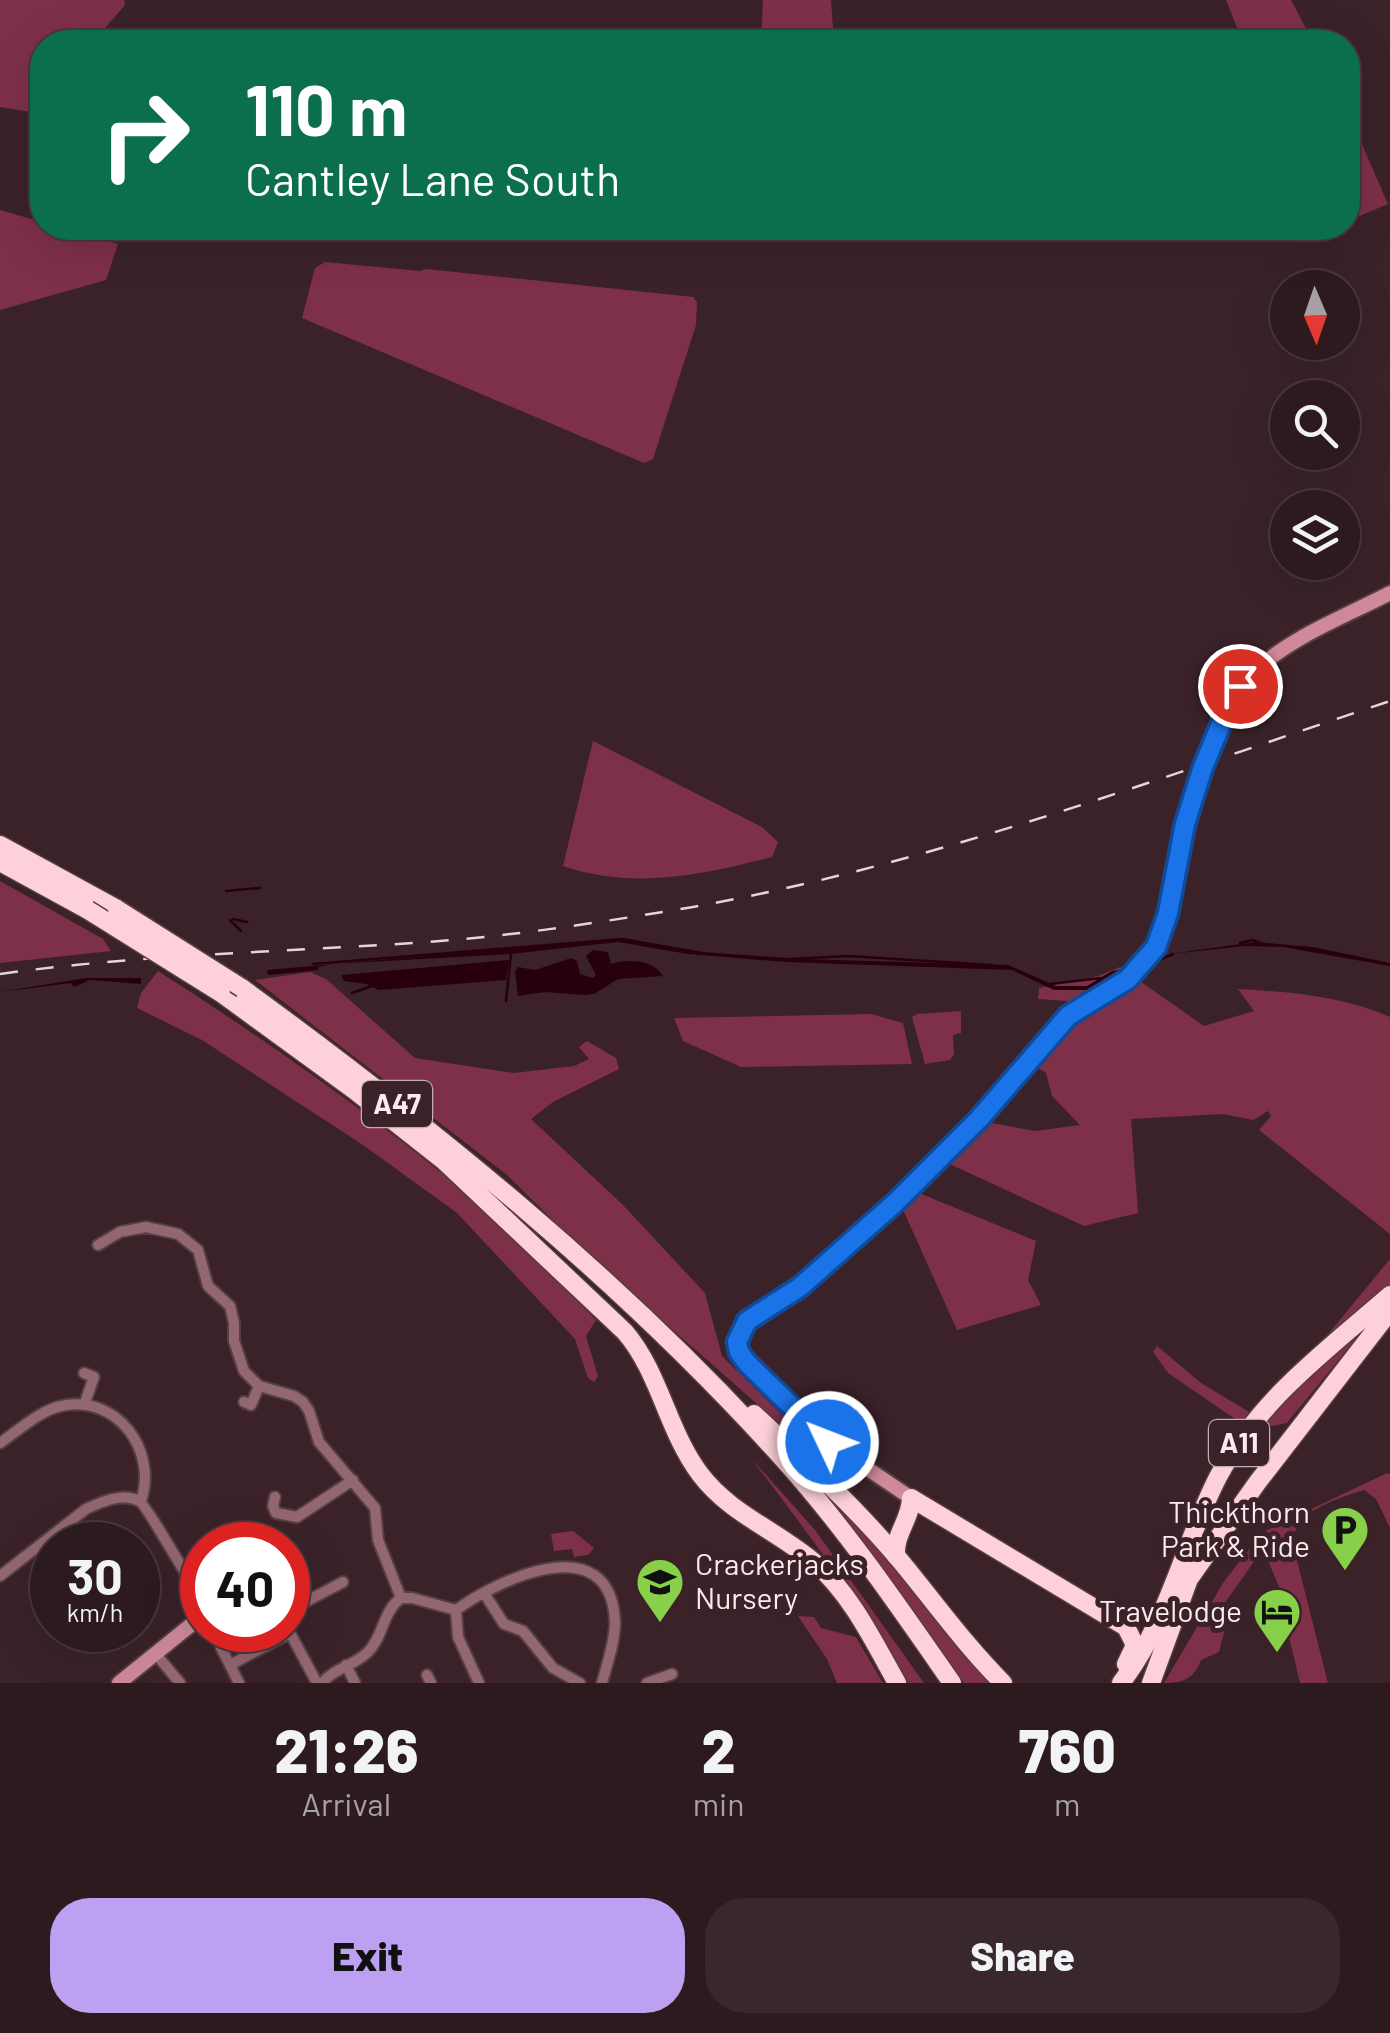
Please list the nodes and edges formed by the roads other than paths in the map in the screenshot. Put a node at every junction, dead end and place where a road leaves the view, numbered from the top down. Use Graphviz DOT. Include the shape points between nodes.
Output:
graph roads {
  1 [pos="1390,593"];
  2 [pos="0,845"];
  3 [pos="0,862"];
  4 [pos="545,1227"];
  5 [pos="98,1245"];
  6 [pos="1390,1295"];
  7 [pos="1390,1311"];
  8 [pos="94,1376"];
  9 [pos="259,1386"];
  10 [pos="84,1405"];
  11 [pos="251,1405"];
  12 [pos="0,1443"];
  13 [pos="352,1480"];
  14 [pos="275,1497"];
  15 [pos="910,1498"];
  16 [pos="141,1501"];
  17 [pos="896,1556"];
  18 [pos="180,1567"];
  19 [pos="0,1576"];
  20 [pos="344,1582"];
  21 [pos="484,1593"];
  22 [pos="402,1598"];
  23 [pos="310,1600"];
  24 [pos="456,1610"];
  25 [pos="180,1634"];
  26 [pos="223,1652"];
  27 [pos="253,1652"];
  28 [pos="301,1652"];
  29 [pos="156,1653"];
  30 [pos="230,1665"];
  31 [pos="346,1666"];
  32 [pos="672,1674"];
  33 [pos="652,1682"];
  34 [pos="119,1683"];
  35 [pos="180,1683"];
  36 [pos="239,1683"];
  37 [pos="319,1683"];
  38 [pos="355,1683"];
  39 [pos="479,1683"];
  40 [pos="580,1683"];
  41 [pos="602,1683"];
  42 [pos="897,1683"];
  43 [pos="952,1683"];
  44 [pos="1004,1683"];
  45 [pos="1110,1683"];
  46 [pos="1121,1683"];
  47 [pos="1150,1683"];
  1 -- 15 [label="street" via="1274,655 1240,686 1203,767 1163,932 1150,955 1128,979 1068,1016 896,1202 738,1334 747,1363 807,1424"];
  2 -- 4 [label="highway, A47, bridge" via="242,988 423,1124"];
  3 -- 42 [label="highway, A47, bridge" via="221,993 444,1160 625,1332 700,1475 828,1575"];
  4 -- 17 [label="highway, A47" via="787,1443"];
  4 -- 43 [label="highway, A47" via="784,1460"];
  5 -- 9 [label="street" via="146,1226 190,1241 204,1262 208,1286 230,1306 244,1371"];
  6 -- 46 [label="highway, A11" via="1287,1384 1242,1440 1202,1510 1152,1637"];
  7 -- 47 [label="highway, A11" via="1189,1579"];
  8 -- 10 [label="street"];
  9 -- 11 [label="street"];
  9 -- 13 [label="street" via="303,1402 319,1442"];
  10 -- 12 [label="street" via="57,1407"];
  10 -- 16 [label="street" via="115,1414 133,1436 144,1460"];
  13 -- 14 [label="street" via="298,1517 276,1513"];
  13 -- 22 [label="street" via="374,1508 378,1540"];
  15 -- 17 [label="highway"];
  15 -- 45 [label="highway" via="1126,1627 1133,1653"];
  16 -- 18 [label="street"];
  16 -- 19 [label="street" via="118,1498 86,1509"];
  17 -- 44 [label="highway, A47"];
  20 -- 23 [label="street"];
  21 -- 24 [label="street"];
  21 -- 40 [label="street" via="504,1624 522,1631 552,1668"];
  21 -- 41 [label="street" via="548,1566 597,1578 614,1617"];
  22 -- 24 [label="street"];
  22 -- 31 [label="street" via="370,1650"];
  24 -- 39 [label="street" via="458,1636"];
  25 -- 29 [label="street"];
  26 -- 30 [label="street"];
  27 -- 30 [label="street"];
  28 -- 37 [label="street"];
  29 -- 34 [label="street"];
  29 -- 35 [label="street"];
  30 -- 36 [label="street"];
  31 -- 37 [label="street"];
  31 -- 38 [label="street"];
  32 -- 33 [label="street"];
}
